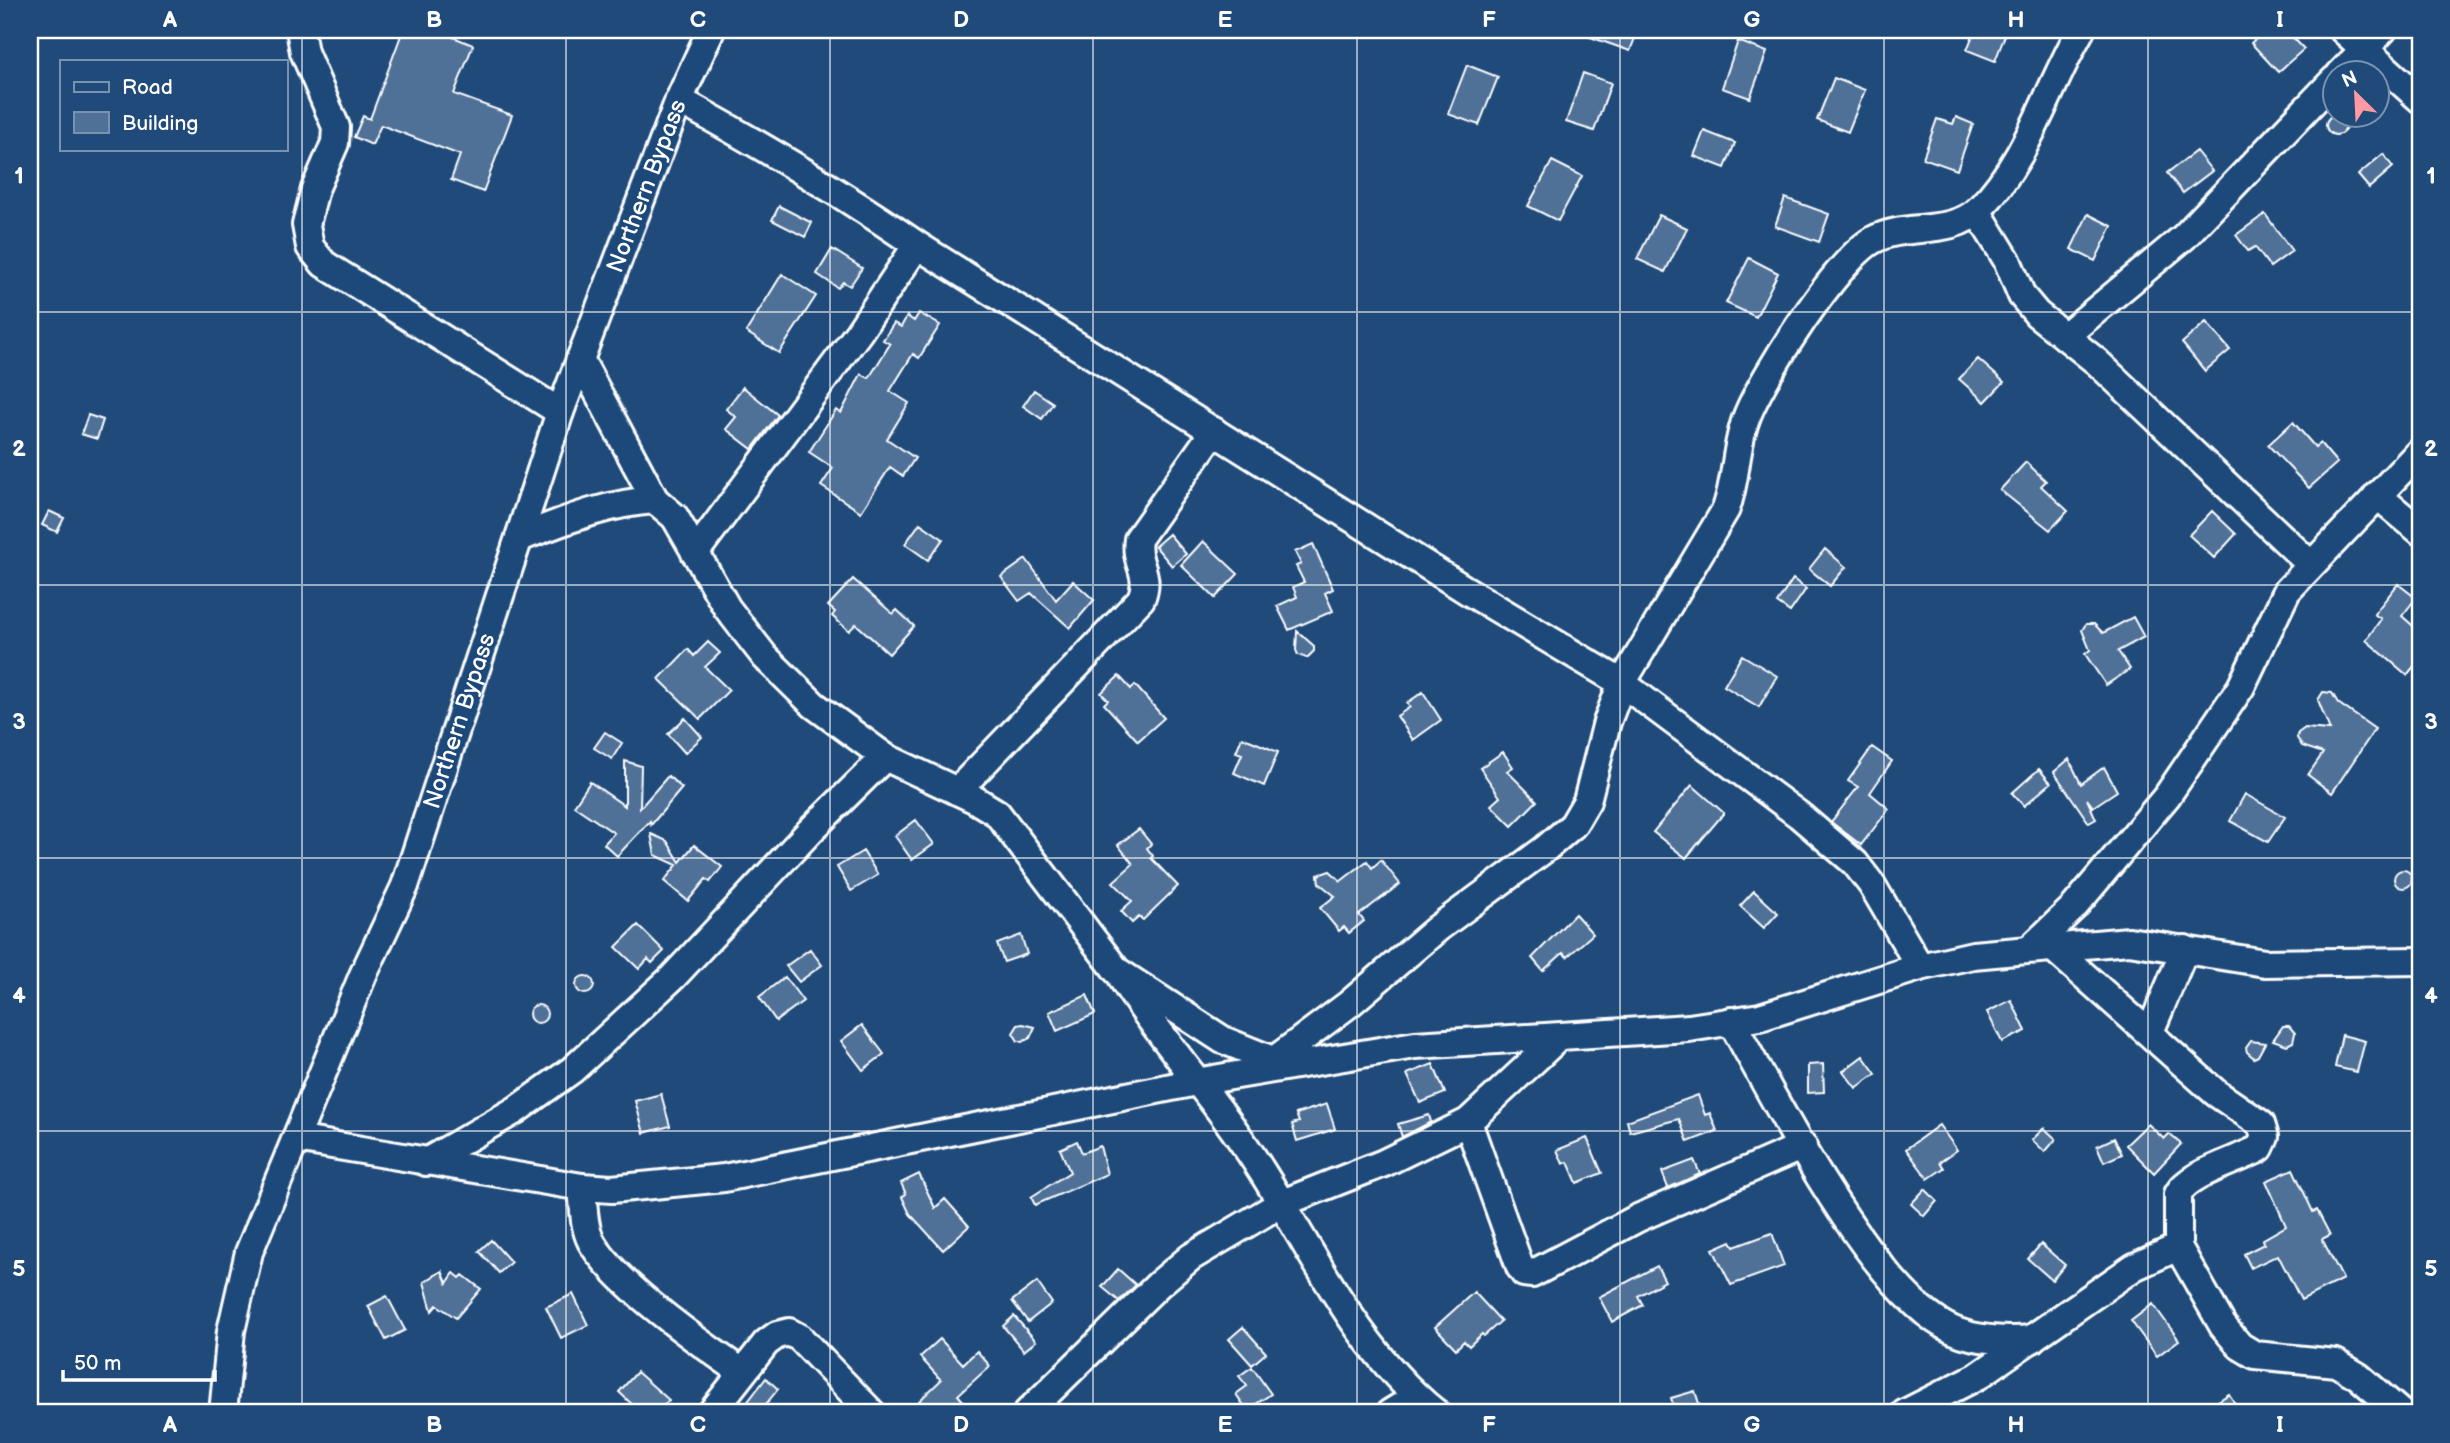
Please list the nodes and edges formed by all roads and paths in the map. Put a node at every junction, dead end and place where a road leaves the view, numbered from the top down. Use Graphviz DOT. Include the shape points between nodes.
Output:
graph roads {
  1 [pos="300,30"];
  2 [pos="711,30"];
  3 [pos="2081,30"];
  4 [pos="2343,30"];
  5 [pos="2374,39"];
  6 [pos="2354,60"];
  7 [pos="2320,95"];
  8 [pos="2420,99"];
  9 [pos="679,100"];
  10 [pos="1977,211"];
  11 [pos="917,246"];
  12 [pos="2065,336"];
  13 [pos="580,359"];
  14 [pos="560,412"];
  15 [pos="1214,431"];
  16 [pos="2420,451"];
  17 [pos="2377,495"];
  18 [pos="655,500"];
  19 [pos="2420,531"];
  20 [pos="522,537"];
  21 [pos="695,553"];
  22 [pos="2310,564"];
  23 [pos="1622,682"];
  24 [pos="885,757"];
  25 [pos="957,791"];
  26 [pos="2041,947"];
  27 [pos="2185,949"];
  28 [pos="2420,961"];
  29 [pos="1920,967"];
  30 [pos="1116,971"];
  31 [pos="1731,1021"];
  32 [pos="2150,1032"];
  33 [pos="1558,1038"];
  34 [pos="1282,1064"];
  35 [pos="1196,1082"];
  36 [pos="1468,1122"];
  37 [pos="296,1139"];
  38 [pos="1803,1146"];
  39 [pos="426,1161"];
  40 [pos="582,1187"];
  41 [pos="1280,1204"];
  42 [pos="2178,1247"];
  43 [pos="2032,1339"];
  44 [pos="742,1372"];
  45 [pos="1426,1405"];
  46 [pos="223,1413"];
  47 [pos="710,1413"];
  48 [pos="872,1413"];
  49 [pos="1027,1413"];
  50 [pos="1390,1413"];
  51 [pos="1905,1413"];
  52 [pos="2401,1413"];
  1 -- 14 [label="street" via="304,52 336,127 335,143 315,189 306,225 310,247 324,264"];
  2 -- 9 [label="street, Northern Bypass"];
  3 -- 10 [label="street" via="2013,168"];
  4 -- 5 [label="street"];
  5 -- 6 [label="street"];
  5 -- 8 [label="street"];
  7 -- 12 [label="street" via="2184,237"];
  9 -- 11 [label="street" via="752,140"];
  9 -- 13 [label="street, Northern Bypass"];
  10 -- 12 [label="street" via="2022,296"];
  10 -- 23 [label="street" via="1955,223 1889,232 1855,252 1763,382 1739,441 1734,487 1726,509"];
  11 -- 15 [label="street"];
  11 -- 21 [label="street"];
  12 -- 22 [label="street"];
  13 -- 14 [label="street, Northern Bypass"];
  13 -- 18 [label="street"];
  14 -- 20 [label="street, Northern Bypass"];
  15 -- 23 [label="street"];
  15 -- 25 [label="street" via="1138,539 1136,553 1147,586 1141,599"];
  16 -- 17 [label="street"];
  17 -- 19 [label="street"];
  17 -- 22 [label="street"];
  18 -- 20 [label="street" via="594,510"];
  18 -- 21 [label="street" via="676,517"];
  20 -- 37 [label="street, Northern Bypass" via="405,886"];
  21 -- 24 [label="street" via="727,608 765,657 814,705"];
  22 -- 26 [label="street" via="2287,591 2241,687 2167,796"];
  23 -- 29 [label="street" via="1799,815 1855,863"];
  23 -- 34 [label="street" via="1587,801 1573,825 1438,928"];
  24 -- 25 [label="street"];
  24 -- 39 [label="street" via="673,977 572,1070 516,1110"];
  25 -- 30 [label="street" via="997,813"];
  26 -- 27 [label="street" via="2129,941"];
  26 -- 29 [label="street"];
  26 -- 32 [label="street"];
  27 -- 28 [label="street" via="2264,962"];
  27 -- 32 [label="street"];
  29 -- 31 [label="street" via="1760,1017"];
  30 -- 34 [label="street" via="1223,1040"];
  30 -- 35 [label="street"];
  31 -- 33 [label="street"];
  31 -- 38 [label="street"];
  32 -- 42 [label="street" via="2216,1093 2260,1124 2265,1137 2260,1148 2182,1186 2177,1204"];
  33 -- 34 [label="street" via="1415,1045"];
  33 -- 36 [label="street"];
  34 -- 35 [label="street"];
  35 -- 40 [label="street" via="724,1178 612,1189"];
  35 -- 41 [label="street" via="1235,1132"];
  36 -- 38 [label="street" via="1520,1267 1532,1274 1638,1218"];
  36 -- 41 [label="street" via="1384,1163"];
  37 -- 39 [label="street"];
  37 -- 46 [label="street, Northern Bypass" via="249,1252 231,1331"];
  38 -- 43 [label="street" via="1876,1258 1924,1312 1954,1330 1978,1337"];
  39 -- 40 [label="street"];
  40 -- 44 [label="street" via="585,1222 606,1261"];
  41 -- 45 [label="street" via="1362,1335"];
  41 -- 49 [label="street" via="1191,1257"];
  42 -- 43 [label="street" via="2134,1268"];
  42 -- 52 [label="street" via="2223,1326 2240,1346 2255,1355 2336,1363"];
  43 -- 51 [label="street" via="1978,1376"];
  44 -- 47 [label="street"];
  44 -- 48 [label="street" via="766,1343 789,1332"];
  45 -- 50 [label="street"];
}
